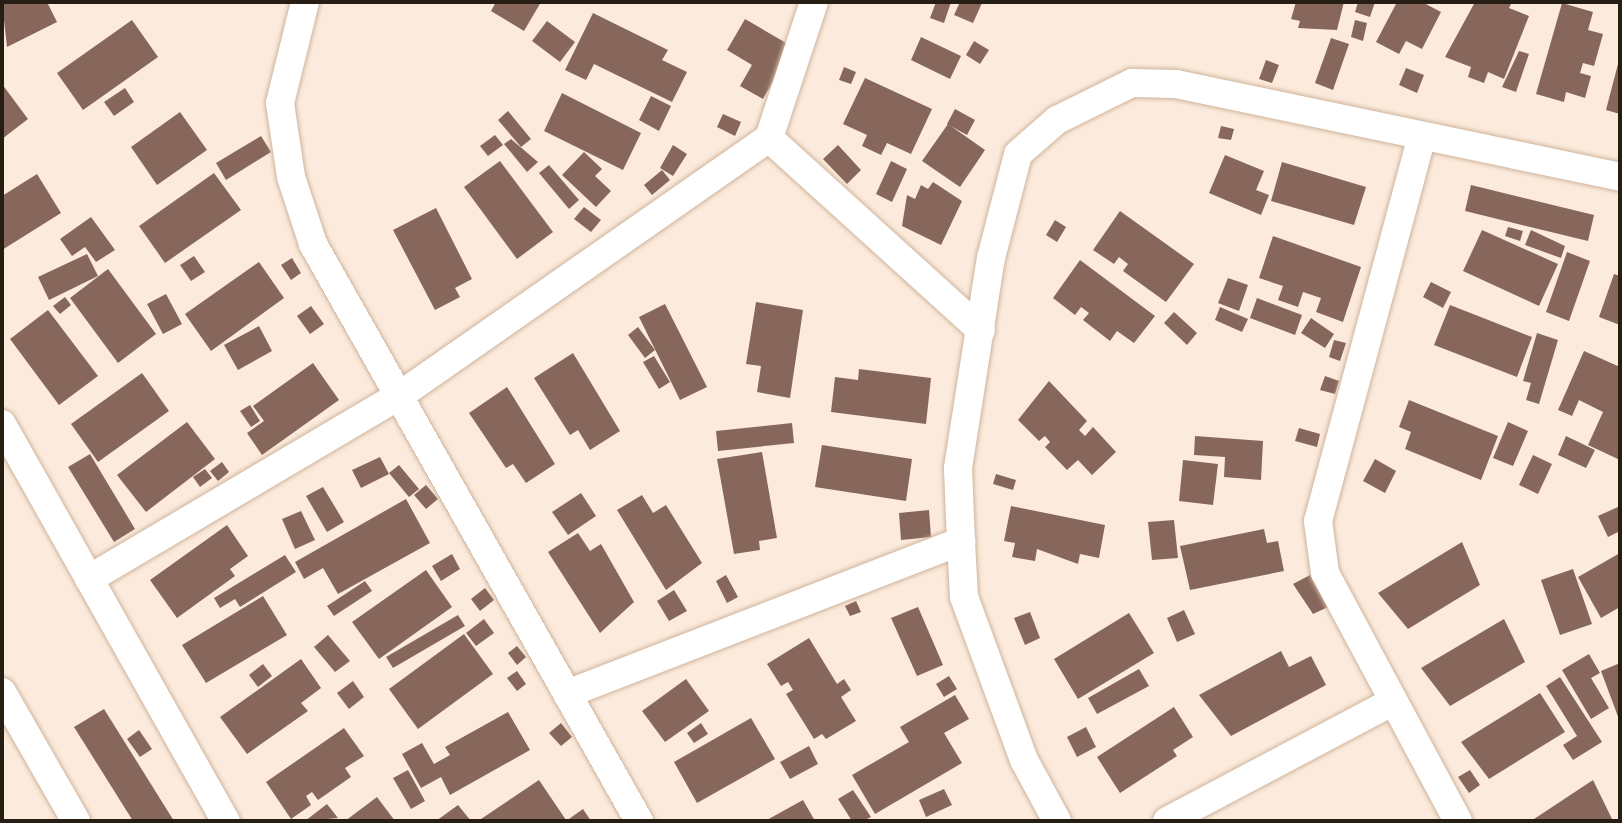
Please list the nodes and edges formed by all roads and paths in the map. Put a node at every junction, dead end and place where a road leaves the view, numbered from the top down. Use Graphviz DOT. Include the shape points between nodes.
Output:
graph roads {
  1 [pos="305,2"];
  2 [pos="814,2"];
  3 [pos="1422,136"];
  4 [pos="768,138"];
  5 [pos="1620,177"];
  6 [pos="981,330"];
  7 [pos="399,396"];
  8 [pos="2,424"];
  9 [pos="961,541"];
  10 [pos="89,579"];
  11 [pos="2,692"];
  12 [pos="567,694"];
  13 [pos="1390,703"];
  14 [pos="76,821"];
  15 [pos="226,821"];
  16 [pos="639,821"];
  17 [pos="1057,821"];
  18 [pos="1167,821"];
  19 [pos="1458,821"];
  1 -- 7 [label="street" via="280,103 291,177 313,244"];
  2 -- 4 [label="street"];
  3 -- 5 [label="street"];
  3 -- 6 [label="street" via="1176,84 1132,83 1056,120 1018,154"];
  3 -- 13 [label="street" via="1318,521 1325,572"];
  4 -- 6 [label="street"];
  4 -- 7 [label="street"];
  6 -- 9 [label="street" via="958,468"];
  7 -- 10 [label="street"];
  7 -- 12 [label="street"];
  8 -- 10 [label="street"];
  9 -- 12 [label="street"];
  9 -- 17 [label="street" via="964,597 1024,760"];
  10 -- 15 [label="street"];
  11 -- 14 [label="street"];
  12 -- 16 [label="street"];
  13 -- 18 [label="street"];
  13 -- 19 [label="street"];
}
